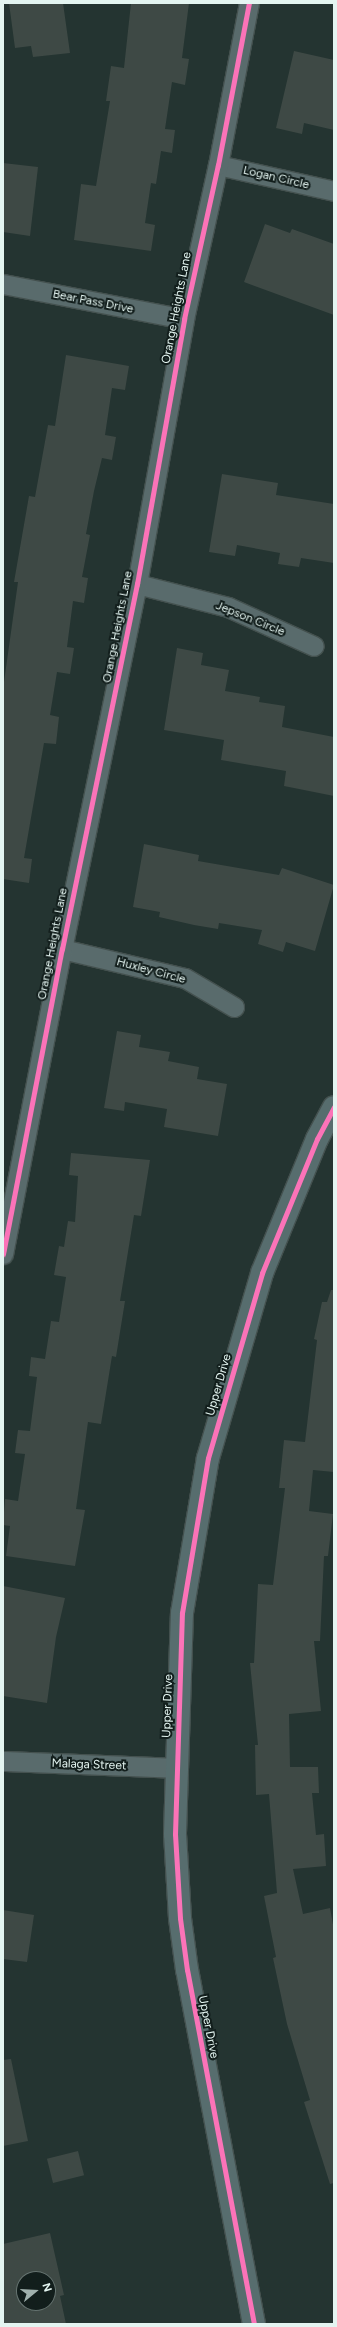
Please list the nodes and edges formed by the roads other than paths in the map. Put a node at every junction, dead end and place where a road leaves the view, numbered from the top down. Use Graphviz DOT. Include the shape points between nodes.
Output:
graph roads {
  1 [pos="249,3"];
  2 [pos="218,164"];
  3 [pos="334,191"];
  4 [pos="3,284"];
  5 [pos="184,319"];
  6 [pos="137,584"];
  7 [pos="314,646"];
  8 [pos="62,949"];
  9 [pos="234,1007"];
  10 [pos="334,1108"];
  11 [pos="3,1254"];
  12 [pos="3,1761"];
  13 [pos="176,1768"];
  14 [pos="254,2324"];
  1 -- 2 [label="street, Orange Heights Lane"];
  2 -- 3 [label="street, Logan Circle"];
  2 -- 5 [label="street, Orange Heights Lane"];
  4 -- 5 [label="street, Bear Pass Drive"];
  5 -- 6 [label="street, Orange Heights Lane"];
  6 -- 7 [label="street, Jepson Circle" via="228,607"];
  6 -- 8 [label="street, Orange Heights Lane"];
  8 -- 9 [label="street, Huxley Circle" via="185,978"];
  8 -- 11 [label="street, Orange Heights Lane"];
  10 -- 13 [label="main road, Upper Drive" via="317,1139 262,1273 208,1458 182,1613"];
  12 -- 13 [label="street, Malaga Street"];
  13 -- 14 [label="main road, Upper Drive" via="180,1918 187,1970"];
}
